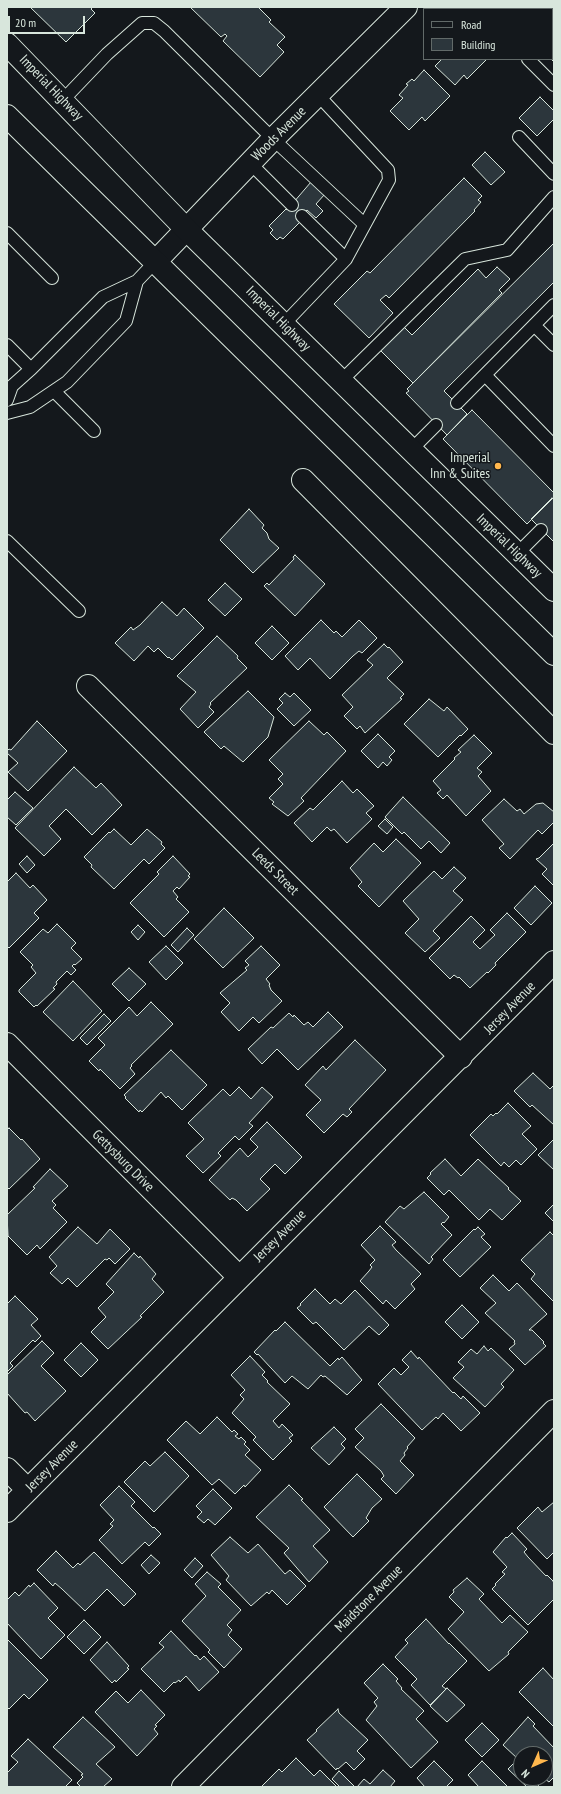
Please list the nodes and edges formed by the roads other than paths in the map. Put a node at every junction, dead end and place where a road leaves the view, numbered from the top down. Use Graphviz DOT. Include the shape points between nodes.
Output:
graph roads {
  1 [pos="406,7"];
  2 [pos="7,44"];
  3 [pos="529,60"];
  4 [pos="554,85"];
  5 [pos="318,95"];
  6 [pos="63,100"];
  7 [pos="7,116"];
  8 [pos="518,137"];
  9 [pos="273,139"];
  10 [pos="250,164"];
  11 [pos="554,174"];
  12 [pos="554,197"];
  13 [pos="292,205"];
  14 [pos="302,216"];
  15 [pos="364,224"];
  16 [pos="187,230"];
  17 [pos="7,233"];
  18 [pos="346,259"];
  19 [pos="155,262"];
  20 [pos="52,278"];
  21 [pos="137,281"];
  22 [pos="554,305"];
  23 [pos="284,324"];
  24 [pos="534,325"];
  25 [pos="7,345"];
  26 [pos="554,345"];
  27 [pos="31,369"];
  28 [pos="485,375"];
  29 [pos="341,381"];
  30 [pos="54,391"];
  31 [pos="7,400"];
  32 [pos="457,403"];
  33 [pos="7,413"];
  34 [pos="436,425"];
  35 [pos="94,431"];
  36 [pos="554,446"];
  37 [pos="412,450"];
  38 [pos="303,480"];
  39 [pos="541,530"];
  40 [pos="7,541"];
  41 [pos="517,554"];
  42 [pos="554,590"];
  43 [pos="79,611"];
  44 [pos="554,654"];
  45 [pos="88,686"];
  46 [pos="554,733"];
  47 [pos="554,962"];
  48 [pos="7,1044"];
  49 [pos="461,1057"];
  50 [pos="238,1277"];
  51 [pos="554,1412"];
  52 [pos="7,1469"];
  53 [pos="28,1490"];
  54 [pos="7,1511"];
  55 [pos="183,1787"];
  1 -- 5 [label="street, Woods Avenue"];
  2 -- 6 [label="street, Imperial Highway"];
  3 -- 4 [label="lane"];
  5 -- 9 [label="street, Woods Avenue"];
  5 -- 15 [label="lane" via="388,170 389,180"];
  6 -- 9 [label="lane" via="107,54 142,23 154,23"];
  6 -- 16 [label="street, Imperial Highway"];
  7 -- 19 [label="street"];
  8 -- 11 [label="lane"];
  9 -- 10 [label="street, Woods Avenue"];
  9 -- 15 [label="lane"];
  10 -- 13 [label="lane"];
  10 -- 16 [label="street, Woods Avenue"];
  12 -- 29 [label="lane" via="507,250 465,259"];
  14 -- 18 [label="lane"];
  15 -- 18 [label="lane"];
  16 -- 19 [label="street, Woods Avenue"];
  16 -- 23 [label="street, Imperial Highway"];
  17 -- 20 [label="lane"];
  18 -- 23 [label="lane"];
  19 -- 21 [label="lane"];
  19 -- 44 [label="street"];
  21 -- 27 [label="lane" via="103,296"];
  21 -- 30 [label="lane" via="126,322 67,382"];
  22 -- 24 [label="lane"];
  23 -- 29 [label="street, Imperial Highway"];
  24 -- 26 [label="lane"];
  24 -- 28 [label="lane"];
  25 -- 27 [label="lane"];
  27 -- 31 [label="lane" via="12,386"];
  28 -- 32 [label="lane"];
  28 -- 36 [label="lane"];
  29 -- 37 [label="street, Imperial Highway"];
  30 -- 33 [label="lane" via="30,407"];
  30 -- 35 [label="lane"];
  34 -- 37 [label="lane"];
  37 -- 41 [label="street, Imperial Highway"];
  38 -- 46 [label="street"];
  39 -- 41 [label="lane"];
  40 -- 43 [label="lane"];
  41 -- 42 [label="street, Imperial Highway"];
  45 -- 49 [label="street, Leeds Street"];
  47 -- 49 [label="street, Jersey Avenue"];
  48 -- 50 [label="street, Gettysburg Drive"];
  49 -- 50 [label="street, Jersey Avenue"];
  50 -- 53 [label="street, Jersey Avenue"];
  51 -- 55 [label="street, Maidstone Avenue"];
  52 -- 53 [label="street"];
  53 -- 54 [label="street, Jersey Avenue"];
}
